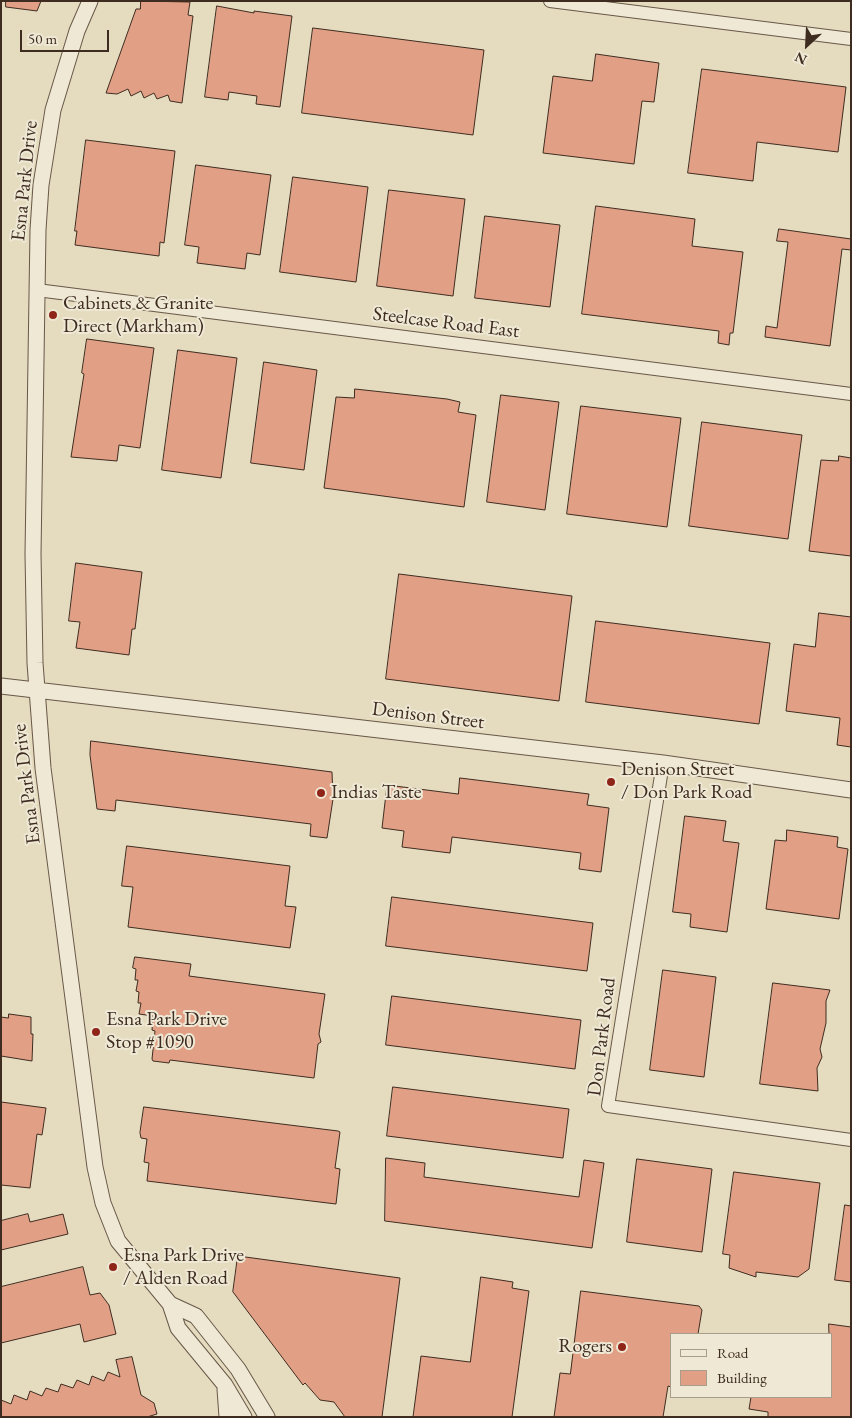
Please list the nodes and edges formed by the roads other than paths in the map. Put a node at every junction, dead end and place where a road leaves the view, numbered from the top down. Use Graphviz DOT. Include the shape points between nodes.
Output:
graph roads {
  1 [pos="90,1"];
  2 [pos="550,1"];
  3 [pos="851,39"];
  4 [pos="37,290"];
  5 [pos="851,394"];
  6 [pos="1,686"];
  7 [pos="37,691"];
  8 [pos="663,763"];
  9 [pos="851,790"];
  10 [pos="851,1140"];
  11 [pos="170,1304"];
  12 [pos="224,1385"];
  13 [pos="227,1417"];
  14 [pos="244,1417"];
  15 [pos="268,1417"];
  1 -- 4 [label="street, Esna Park Drive" via="77,32 50,128 41,186"];
  2 -- 3 [label="street"];
  4 -- 5 [label="street, Steelcase Road East"];
  4 -- 7 [label="street, Esna Park Drive" via="33,571"];
  6 -- 7 [label="street, Denison Street"];
  7 -- 8 [label="street, Denison Street"];
  7 -- 11 [label="street, Esna Park Drive" via="63,933 103,1203 118,1240"];
  8 -- 9 [label="street, Denison Street"];
  8 -- 10 [label="street, Don Park Road" via="608,1106"];
  11 -- 12 [label="street, Esna Park Drive" via="178,1328"];
  11 -- 15 [label="street, Esna Park Drive" via="196,1316 238,1369"];
  12 -- 13 [label="street"];
  12 -- 14 [label="street, Esna Park Drive"];
}
